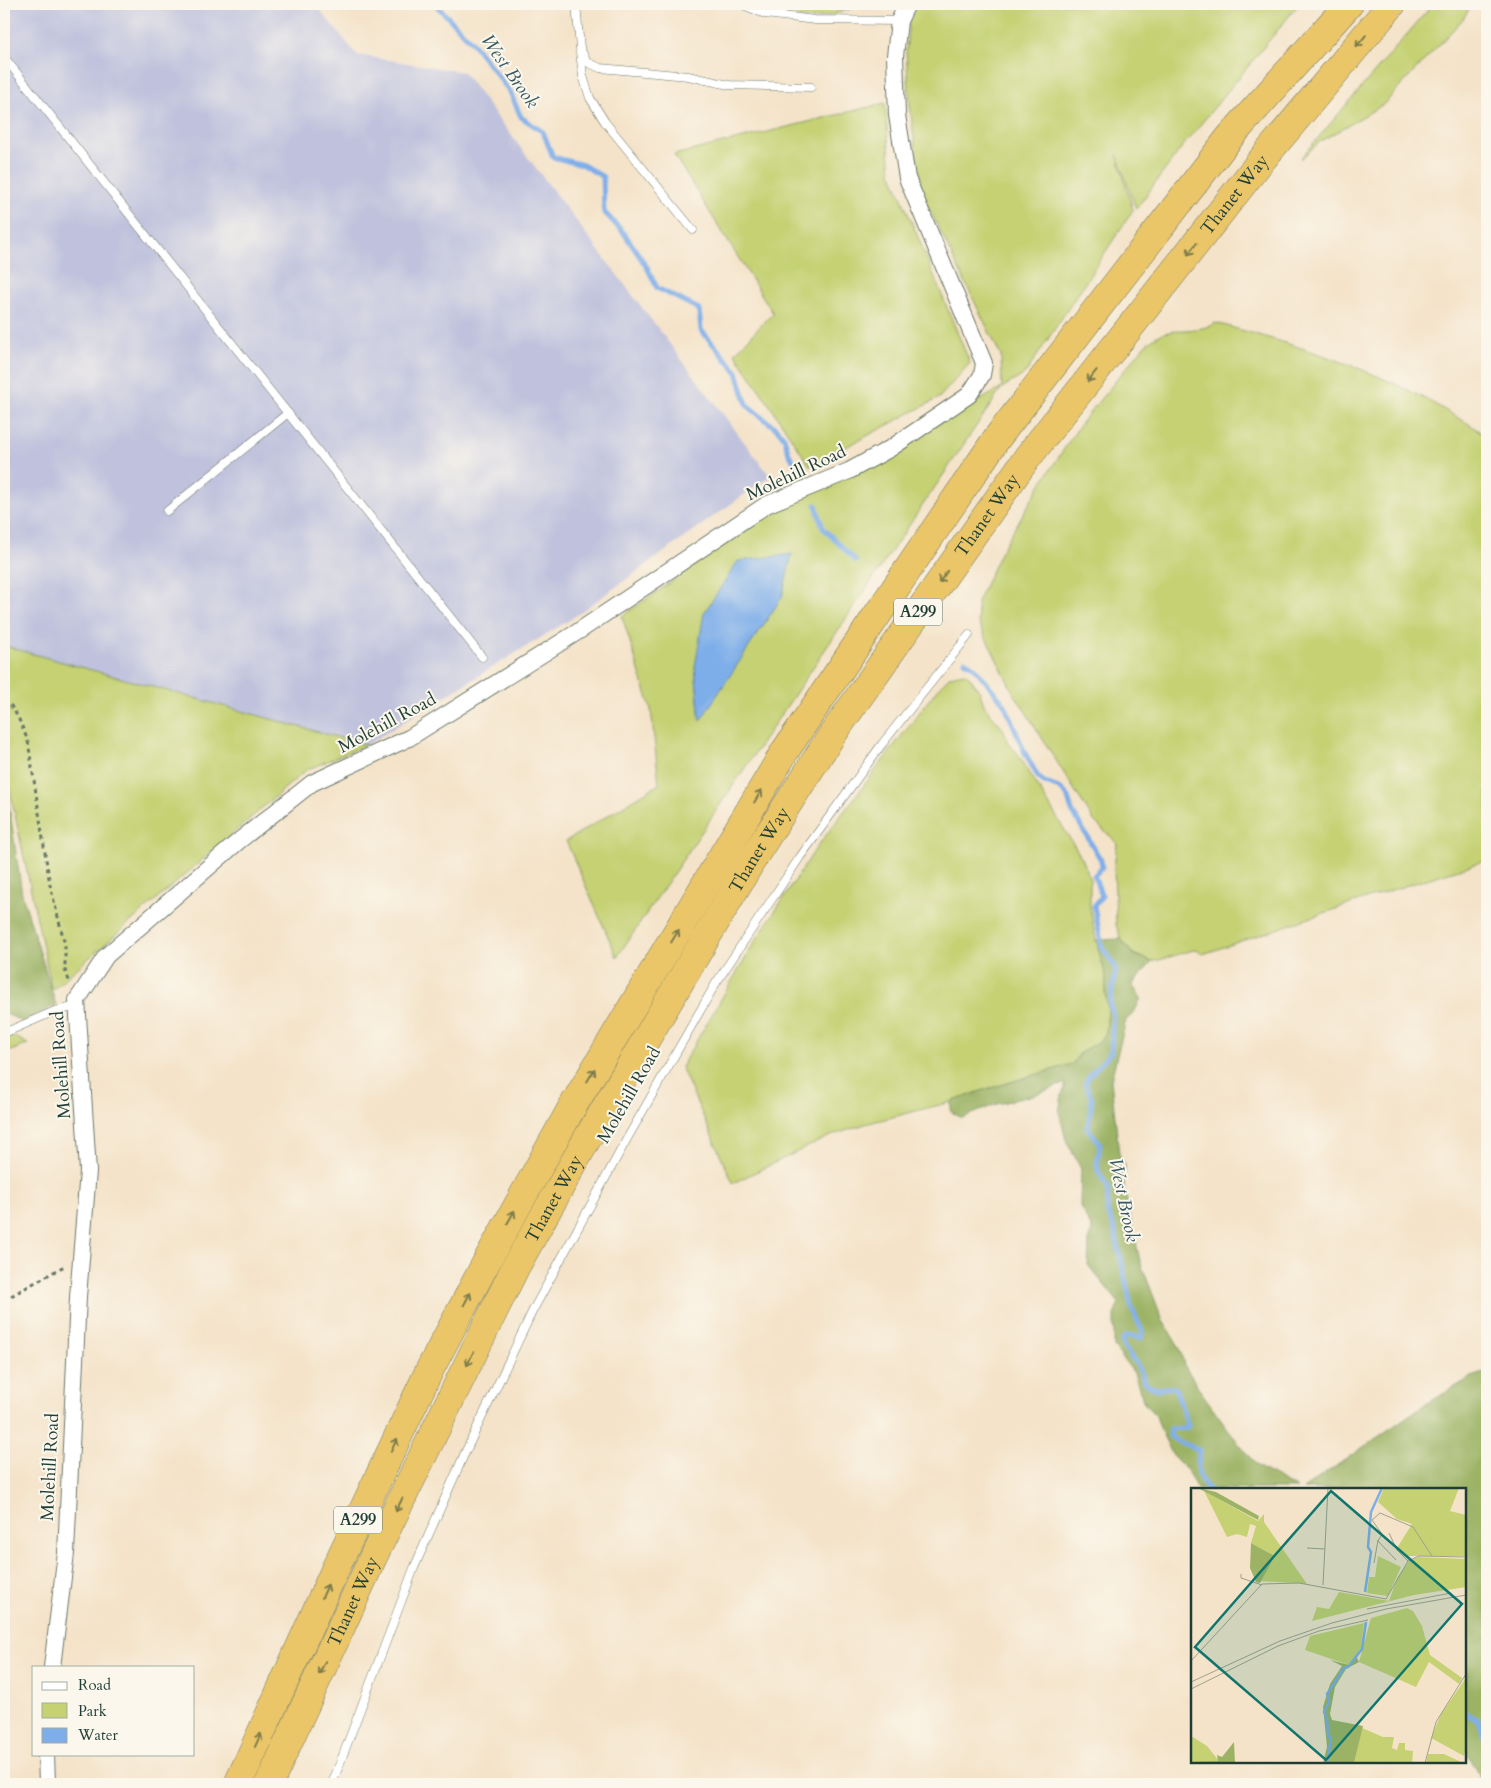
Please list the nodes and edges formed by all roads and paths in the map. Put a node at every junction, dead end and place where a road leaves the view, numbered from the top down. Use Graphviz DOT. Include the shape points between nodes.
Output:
graph roads {
  1 [pos="576,4"];
  2 [pos="741,4"];
  3 [pos="907,4"];
  4 [pos="1349,4"];
  5 [pos="1392,4"];
  6 [pos="899,21"];
  7 [pos="580,48"];
  8 [pos="4,57"];
  9 [pos="811,87"];
  10 [pos="693,230"];
  11 [pos="288,413"];
  12 [pos="167,511"];
  13 [pos="969,635"];
  14 [pos="482,657"];
  15 [pos="4,700"];
  16 [pos="77,1003"];
  17 [pos="4,1033"];
  18 [pos="80,1266"];
  19 [pos="4,1300"];
  20 [pos="52,1666"];
  21 [pos="46,1756"];
  22 [pos="47,1784"];
  23 [pos="238,1784"];
  24 [pos="269,1784"];
  25 [pos="332,1784"];
  1 -- 7 [label="lane"];
  2 -- 6 [label="lane" via="765,14 815,20"];
  3 -- 6 [label="street, Molehill Road"];
  23 -- 4 [label="highway, Thanet Way / A299, one-way" via="430,1369 488,1259 570,1111 785,751 997,438 1230,137"];
  5 -- 24 [label="highway, Thanet Way / A299, one-way" via="1260,162 1027,458 830,738 755,855 586,1139 515,1268 375,1554"];
  6 -- 16 [label="street, Molehill Road" via="895,56 897,115 907,178 984,363 982,375 969,395 891,448 849,471 766,505 580,631 410,738 312,783 240,840 106,956"];
  7 -- 9 [label="lane" via="587,62 600,68 688,76 729,85"];
  7 -- 10 [label="lane" via="583,76 590,98 605,122"];
  8 -- 11 [label="lane"];
  11 -- 12 [label="lane"];
  11 -- 14 [label="lane"];
  13 -- 25 [label="lane, Molehill Road" via="882,744 800,857 716,983 628,1137 533,1310 464,1455 414,1568"];
  15 -- 16 [label="path" via="18,717 28,741 50,886 64,945 65,970"];
  16 -- 17 [label="lane"];
  16 -- 18 [label="street, Molehill Road" via="88,1172"];
  18 -- 19 [label="path" via="66,1265"];
  18 -- 20 [label="street, Molehill Road" via="66,1553"];
  21 -- 22 [label="street"];
}
